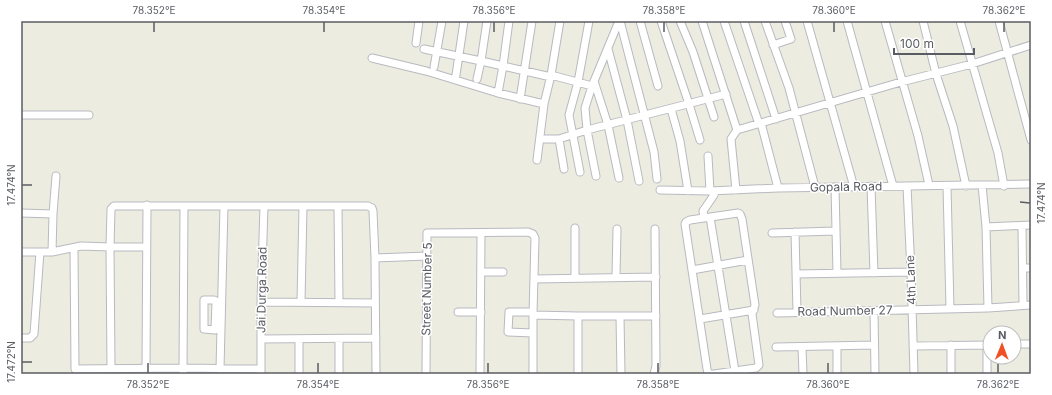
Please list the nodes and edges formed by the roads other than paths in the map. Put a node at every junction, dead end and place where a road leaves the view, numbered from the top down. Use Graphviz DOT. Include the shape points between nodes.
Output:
graph roads {
  1 [pos="419,21"];
  2 [pos="442,21"];
  3 [pos="464,21"];
  4 [pos="487,21"];
  5 [pos="509,21"];
  6 [pos="532,21"];
  7 [pos="560,21"];
  8 [pos="589,21"];
  9 [pos="620,21"];
  10 [pos="640,21"];
  11 [pos="661,21"];
  12 [pos="680,21"];
  13 [pos="702,21"];
  14 [pos="724,21"];
  15 [pos="744,21"];
  16 [pos="765,21"];
  17 [pos="785,21"];
  18 [pos="807,21"];
  19 [pos="847,21"];
  20 [pos="885,21"];
  21 [pos="923,21"];
  22 [pos="960,21"];
  23 [pos="999,21"];
  24 [pos="416,43"];
  25 [pos="773,45"];
  26 [pos="1031,46"];
  27 [pos="424,49"];
  28 [pos="608,49"];
  29 [pos="1008,52"];
  30 [pos="437,53"];
  31 [pos="459,57"];
  32 [pos="372,58"];
  33 [pos="481,61"];
  34 [pos="972,64"];
  35 [pos="503,66"];
  36 [pos="434,67"];
  37 [pos="524,70"];
  38 [pos="936,74"];
  39 [pos="456,75"];
  40 [pos="551,76"];
  41 [pos="477,79"];
  42 [pos="578,82"];
  43 [pos="901,82"];
  44 [pos="593,83"];
  45 [pos="658,86"];
  46 [pos="866,92"];
  47 [pos="498,93"];
  48 [pos="726,94"];
  49 [pos="520,98"];
  50 [pos="708,100"];
  51 [pos="830,103"];
  52 [pos="544,104"];
  53 [pos="689,104"];
  54 [pos="671,109"];
  55 [pos="796,113"];
  56 [pos="21,115"];
  57 [pos="89,115"];
  58 [pos="645,115"];
  59 [pos="714,117"];
  60 [pos="776,119"];
  61 [pos="627,120"];
  62 [pos="760,124"];
  63 [pos="608,125"];
  64 [pos="587,130"];
  65 [pos="737,130"];
  66 [pos="572,135"];
  67 [pos="540,139"];
  68 [pos="559,139"];
  69 [pos="700,140"];
  70 [pos="1031,140"];
  71 [pos="708,156"];
  72 [pos="537,160"];
  73 [pos="564,169"];
  74 [pos="580,172"];
  75 [pos="56,176"];
  76 [pos="596,176"];
  77 [pos="619,178"];
  78 [pos="657,179"];
  79 [pos="640,180"];
  80 [pos="1031,184"];
  81 [pos="929,185"];
  82 [pos="982,185"];
  83 [pos="870,186"];
  84 [pos="893,186"];
  85 [pos="907,186"];
  86 [pos="947,186"];
  87 [pos="966,186"];
  88 [pos="1004,186"];
  89 [pos="815,187"];
  90 [pos="835,187"];
  91 [pos="854,187"];
  92 [pos="778,188"];
  93 [pos="660,190"];
  94 [pos="736,190"];
  95 [pos="688,191"];
  96 [pos="713,191"];
  97 [pos="146,205"];
  98 [pos="184,206"];
  99 [pos="224,206"];
  100 [pos="264,206"];
  101 [pos="338,206"];
  102 [pos="302,207"];
  103 [pos="21,213"];
  104 [pos="53,214"];
  105 [pos="710,217"];
  106 [pos="1031,225"];
  107 [pos="1022,226"];
  108 [pos="986,227"];
  109 [pos="574,228"];
  110 [pos="617,229"];
  111 [pos="655,229"];
  112 [pos="835,231"];
  113 [pos="795,232"];
  114 [pos="481,233"];
  115 [pos="772,233"];
  116 [pos="110,247"];
  117 [pos="146,247"];
  118 [pos="74,248"];
  119 [pos="21,252"];
  120 [pos="40,252"];
  121 [pos="52,252"];
  122 [pos="427,256"];
  123 [pos="375,258"];
  124 [pos="748,260"];
  125 [pos="718,266"];
  126 [pos="1023,268"];
  127 [pos="1031,268"];
  128 [pos="692,270"];
  129 [pos="481,272"];
  130 [pos="503,272"];
  131 [pos="911,272"];
  132 [pos="837,273"];
  133 [pos="874,273"];
  134 [pos="796,274"];
  135 [pos="616,277"];
  136 [pos="656,277"];
  137 [pos="575,278"];
  138 [pos="534,279"];
  139 [pos="261,302"];
  140 [pos="301,302"];
  141 [pos="339,302"];
  142 [pos="376,303"];
  143 [pos="1027,305"];
  144 [pos="219,306"];
  145 [pos="950,308"];
  146 [pos="988,308"];
  147 [pos="754,310"];
  148 [pos="913,310"];
  149 [pos="874,311"];
  150 [pos="458,312"];
  151 [pos="481,312"];
  152 [pos="797,312"];
  153 [pos="533,313"];
  154 [pos="776,313"];
  155 [pos="726,314"];
  156 [pos="578,316"];
  157 [pos="620,316"];
  158 [pos="656,316"];
  159 [pos="700,319"];
  160 [pos="218,325"];
  161 [pos="533,333"];
  162 [pos="21,338"];
  163 [pos="376,338"];
  164 [pos="261,339"];
  165 [pos="339,339"];
  166 [pos="299,340"];
  167 [pos="874,345"];
  168 [pos="951,345"];
  169 [pos="982,345"];
  170 [pos="836,346"];
  171 [pos="913,346"];
  172 [pos="802,347"];
  173 [pos="776,348"];
  174 [pos="111,368"];
  175 [pos="146,368"];
  176 [pos="220,369"];
  177 [pos="132,371"];
  178 [pos="183,371"];
  179 [pos="735,371"];
  180 [pos="261,372"];
  181 [pos="728,373"];
  182 [pos="299,374"];
  183 [pos="339,374"];
  184 [pos="376,374"];
  185 [pos="426,374"];
  186 [pos="480,374"];
  187 [pos="533,374"];
  188 [pos="578,374"];
  189 [pos="621,374"];
  190 [pos="654,374"];
  191 [pos="711,374"];
  192 [pos="714,374"];
  193 [pos="803,374"];
  194 [pos="837,374"];
  195 [pos="875,374"];
  196 [pos="914,374"];
  197 [pos="951,374"];
  1 -- 24 [label="street"];
  2 -- 30 [label="street"];
  3 -- 31 [label="street"];
  4 -- 33 [label="street"];
  5 -- 35 [label="street"];
  6 -- 37 [label="street"];
  7 -- 40 [label="street"];
  8 -- 42 [label="street"];
  9 -- 28 [label="street"];
  9 -- 58 [label="street"];
  10 -- 45 [label="street"];
  11 -- 53 [label="street"];
  12 -- 50 [label="street"];
  13 -- 48 [label="street"];
  14 -- 62 [label="street"];
  15 -- 60 [label="street"];
  16 -- 25 [label="street"];
  17 -- 25 [label="street" via="791,39"];
  18 -- 51 [label="street"];
  19 -- 46 [label="street"];
  20 -- 43 [label="street"];
  21 -- 38 [label="street"];
  22 -- 34 [label="street"];
  23 -- 29 [label="street"];
  25 -- 55 [label="street"];
  26 -- 29 [label="street"];
  27 -- 30 [label="street"];
  28 -- 44 [label="street"];
  28 -- 61 [label="street"];
  29 -- 34 [label="street"];
  29 -- 70 [label="street"];
  30 -- 31 [label="street"];
  30 -- 36 [label="street"];
  31 -- 33 [label="street"];
  31 -- 39 [label="street"];
  32 -- 47 [label="street"];
  33 -- 35 [label="street"];
  33 -- 41 [label="street"];
  34 -- 38 [label="street"];
  34 -- 88 [label="street" via="998,153"];
  35 -- 37 [label="street"];
  35 -- 47 [label="street"];
  37 -- 40 [label="street"];
  37 -- 49 [label="street"];
  38 -- 43 [label="street"];
  38 -- 87 [label="street" via="953,126"];
  40 -- 42 [label="street"];
  40 -- 52 [label="street"];
  42 -- 44 [label="street"];
  42 -- 66 [label="street" via="569,115"];
  43 -- 46 [label="street"];
  43 -- 81 [label="street" via="918,136"];
  44 -- 63 [label="street"];
  44 -- 64 [label="street" via="585,108"];
  46 -- 51 [label="street"];
  46 -- 84 [label="street"];
  47 -- 49 [label="street"];
  48 -- 50 [label="street"];
  48 -- 65 [label="street"];
  49 -- 52 [label="street"];
  50 -- 53 [label="street"];
  50 -- 59 [label="street"];
  51 -- 55 [label="street"];
  51 -- 91 [label="street"];
  52 -- 67 [label="street"];
  53 -- 54 [label="street"];
  53 -- 69 [label="street"];
  54 -- 58 [label="street"];
  54 -- 95 [label="street" via="680,141"];
  55 -- 60 [label="street"];
  55 -- 89 [label="street"];
  56 -- 57 [label="street"];
  58 -- 61 [label="street"];
  58 -- 78 [label="street" via="654,152"];
  60 -- 62 [label="street"];
  61 -- 63 [label="street"];
  61 -- 79 [label="street"];
  62 -- 65 [label="street"];
  62 -- 92 [label="street"];
  63 -- 64 [label="street"];
  63 -- 77 [label="street"];
  64 -- 66 [label="street"];
  64 -- 76 [label="street"];
  65 -- 94 [label="street" via="731,139"];
  66 -- 68 [label="street"];
  66 -- 74 [label="street"];
  67 -- 68 [label="street"];
  67 -- 72 [label="street"];
  68 -- 73 [label="street"];
  71 -- 96 [label="street"];
  75 -- 104 [label="street"];
  80 -- 88 [label="street, Gopala Road"];
  81 -- 85 [label="street, Gopala Road"];
  81 -- 86 [label="street, Gopala Road"];
  82 -- 87 [label="street, Gopala Road"];
  82 -- 88 [label="street, Gopala Road"];
  82 -- 108 [label="street"];
  83 -- 84 [label="street, Gopala Road"];
  83 -- 91 [label="street, Gopala Road"];
  83 -- 133 [label="street"];
  84 -- 85 [label="street, Gopala Road"];
  85 -- 131 [label="street, 4th Lane"];
  86 -- 87 [label="street, Gopala Road"];
  86 -- 145 [label="street"];
  89 -- 90 [label="street, Gopala Road"];
  89 -- 92 [label="street, Gopala Road"];
  90 -- 91 [label="street, Gopala Road"];
  90 -- 112 [label="street"];
  92 -- 94 [label="street, Gopala Road"];
  93 -- 95 [label="street, Gopala Road"];
  94 -- 96 [label="street, Gopala Road"];
  95 -- 96 [label="street, Gopala Road"];
  96 -- 105 [label="street" via="708,205 713,210"];
  97 -- 98 [label="street"];
  97 -- 116 [label="street" via="114,206 111,209"];
  97 -- 117 [label="street"];
  98 -- 99 [label="street"];
  98 -- 178 [label="street"];
  99 -- 100 [label="street"];
  99 -- 144 [label="street"];
  100 -- 102 [label="street"];
  100 -- 139 [label="street, Jai Durga Road"];
  101 -- 102 [label="street"];
  101 -- 123 [label="street" via="372,208"];
  101 -- 141 [label="street"];
  102 -- 140 [label="street"];
  103 -- 104 [label="street"];
  104 -- 121 [label="street"];
  105 -- 124 [label="street" via="740,214"];
  105 -- 125 [label="street"];
  105 -- 128 [label="street" via="690,220 685,224"];
  106 -- 107 [label="street"];
  107 -- 108 [label="street"];
  107 -- 126 [label="street"];
  108 -- 146 [label="street"];
  109 -- 137 [label="street"];
  110 -- 135 [label="street"];
  111 -- 136 [label="street"];
  112 -- 113 [label="street"];
  112 -- 132 [label="street"];
  113 -- 115 [label="street"];
  113 -- 134 [label="street"];
  114 -- 122 [label="street, Street Number 5" via="427,233"];
  114 -- 129 [label="street"];
  114 -- 138 [label="street" via="533,234"];
  116 -- 117 [label="street"];
  116 -- 118 [label="street"];
  116 -- 174 [label="street"];
  117 -- 175 [label="street"];
  118 -- 121 [label="street"];
  118 -- 174 [label="street" via="75,369"];
  119 -- 120 [label="street"];
  120 -- 121 [label="street"];
  120 -- 162 [label="street" via="34,334 30,338"];
  122 -- 123 [label="street"];
  122 -- 185 [label="street, Street Number 5"];
  123 -- 142 [label="street"];
  124 -- 125 [label="street"];
  124 -- 147 [label="street"];
  125 -- 128 [label="street"];
  125 -- 155 [label="street"];
  126 -- 127 [label="street"];
  126 -- 143 [label="street"];
  128 -- 159 [label="street"];
  129 -- 130 [label="street"];
  129 -- 151 [label="street" via="484,287"];
  131 -- 133 [label="street"];
  131 -- 148 [label="street, 4th Lane"];
  132 -- 133 [label="street"];
  132 -- 134 [label="street"];
  134 -- 152 [label="street"];
  135 -- 136 [label="street"];
  135 -- 137 [label="street"];
  136 -- 158 [label="street"];
  137 -- 138 [label="street"];
  138 -- 153 [label="street"];
  139 -- 140 [label="street"];
  139 -- 164 [label="street, Jai Durga Road"];
  140 -- 141 [label="street"];
  141 -- 142 [label="street"];
  142 -- 163 [label="street"];
  143 -- 146 [label="street, Road Number 27"];
  144 -- 160 [label="street"];
  144 -- 160 [label="street" via="215,300 204,300 204,329 215,330"];
  145 -- 146 [label="street, Road Number 27"];
  145 -- 148 [label="street, Road Number 27"];
  147 -- 155 [label="street"];
  147 -- 179 [label="street" via="752,314 758,365 756,368"];
  148 -- 149 [label="street, Road Number 27"];
  148 -- 171 [label="street, 4th Lane"];
  149 -- 152 [label="street, Road Number 27"];
  149 -- 167 [label="street"];
  150 -- 151 [label="street"];
  151 -- 186 [label="street"];
  152 -- 154 [label="street, Road Number 27"];
  153 -- 156 [label="street"];
  153 -- 161 [label="street"];
  153 -- 161 [label="street" via="508,312 508,332"];
  155 -- 159 [label="street"];
  155 -- 179 [label="street"];
  156 -- 157 [label="street"];
  156 -- 188 [label="street"];
  157 -- 158 [label="street"];
  157 -- 189 [label="street"];
  158 -- 190 [label="street"];
  159 -- 191 [label="street" via="707,369"];
  160 -- 176 [label="street"];
  161 -- 187 [label="street"];
  163 -- 165 [label="street"];
  163 -- 184 [label="street"];
  164 -- 166 [label="street"];
  164 -- 180 [label="street, Jai Durga Road"];
  165 -- 166 [label="street"];
  165 -- 183 [label="street"];
  166 -- 182 [label="street"];
  167 -- 170 [label="street"];
  167 -- 195 [label="street"];
  168 -- 169 [label="street"];
  168 -- 171 [label="street"];
  168 -- 197 [label="street"];
  170 -- 172 [label="street"];
  170 -- 194 [label="street"];
  171 -- 196 [label="street, 4th Lane"];
  172 -- 173 [label="street"];
  172 -- 193 [label="street"];
  174 -- 177 [label="street"];
  175 -- 177 [label="street"];
  175 -- 178 [label="street"];
  176 -- 178 [label="street"];
  176 -- 180 [label="street"];
  179 -- 181 [label="street"];
  181 -- 192 [label="street"];
}
